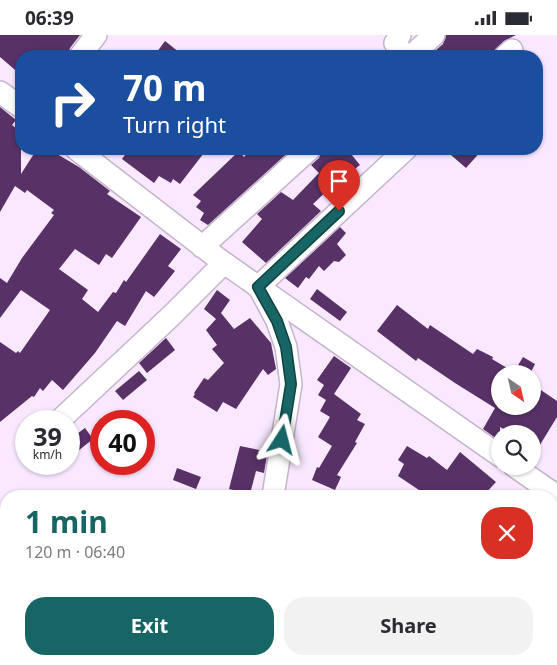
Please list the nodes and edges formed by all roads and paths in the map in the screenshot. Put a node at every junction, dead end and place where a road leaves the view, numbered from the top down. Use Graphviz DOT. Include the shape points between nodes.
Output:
graph roads {
  1 [pos="96,35"];
  2 [pos="400,35"];
  3 [pos="434,35"];
  4 [pos="85,50"];
  5 [pos="400,50"];
  6 [pos="418,50"];
  7 [pos="0,92"];
  8 [pos="15,103"];
  9 [pos="84,155"];
  10 [pos="303,155"];
  11 [pos="400,155"];
  12 [pos="202,247"];
  13 [pos="224,263"];
  14 [pos="258,287"];
  15 [pos="321,330"];
  16 [pos="286,347"];
  17 [pos="71,410"];
  18 [pos="491,450"];
  19 [pos="527,475"];
  20 [pos="274,490"];
  21 [pos="548,490"];
  1 -- 4 [label="street"];
  2 -- 5 [label="street" via="395,43"];
  3 -- 6 [label="street"];
  7 -- 8 [label="street"];
  9 -- 12 [label="street"];
  10 -- 12 [label="street"];
  11 -- 14 [label="street"];
  12 -- 13 [label="street"];
  13 -- 14 [label="street"];
  13 -- 17 [label="street"];
  14 -- 15 [label="street"];
  14 -- 16 [label="street" via="277,321"];
  15 -- 16 [label="street" via="300,331"];
  15 -- 18 [label="street"];
  16 -- 20 [label="street" via="291,384"];
  19 -- 21 [label="street"];
}
